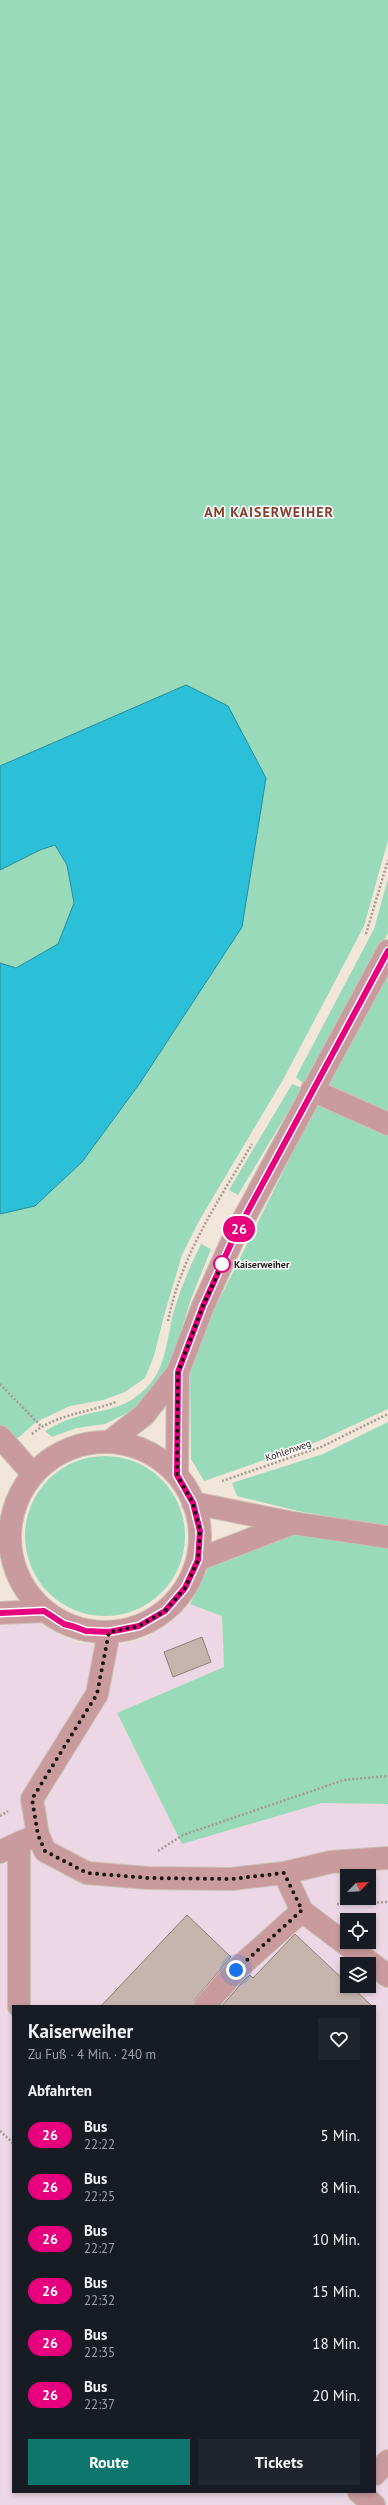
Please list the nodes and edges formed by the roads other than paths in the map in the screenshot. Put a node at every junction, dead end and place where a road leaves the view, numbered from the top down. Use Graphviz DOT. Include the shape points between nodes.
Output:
graph roads {
  1 [pos="388,951"];
  2 [pos="312,1090"];
  3 [pos="388,1124"];
  4 [pos="178,1372"];
  5 [pos="109,1442"];
  6 [pos="6,1444"];
  7 [pos="33,1474"];
  8 [pos="177,1475"];
  9 [pos="191,1498"];
  10 [pos="293,1523"];
  11 [pos="388,1537"];
  12 [pos="5,1554"];
  13 [pos="198,1560"];
  14 [pos="44,1611"];
  15 [pos="0,1613"];
  16 [pos="109,1632"];
  17 [pos="19,1843"];
  18 [pos="388,1858"];
  19 [pos="284,1873"];
  20 [pos="302,1910"];
  21 [pos="388,1976"];
  22 [pos="19,2005"];
  23 [pos="206,2005"];
  24 [pos="388,2461"];
  25 [pos="376,2473"];
  26 [pos="360,2493"];
  27 [pos="374,2505"];
  1 -- 2 [label="street"];
  2 -- 3 [label="street"];
  2 -- 4 [label="street" via="234,1237 203,1306"];
  4 -- 5 [label="street" via="144,1415"];
  4 -- 8 [label="street"];
  5 -- 7 [label="street" via="81,1445 54,1456"];
  5 -- 8 [label="street" via="144,1451"];
  6 -- 7 [label="street"];
  7 -- 12 [label="street" via="19,1495 11,1520"];
  8 -- 9 [label="street"];
  9 -- 10 [label="street"];
  9 -- 13 [label="street" via="200,1531"];
  10 -- 11 [label="street"];
  10 -- 13 [label="street"];
  12 -- 14 [label="street" via="22,1585"];
  13 -- 16 [label="street" via="185,1588 165,1611 139,1626"];
  14 -- 15 [label="street"];
  14 -- 16 [label="street" via="64,1624 86,1631"];
  16 -- 17 [label="street" via="97,1694 32,1799"];
  17 -- 19 [label="street" via="45,1851 87,1873 148,1878 231,1879"];
  17 -- 22 [label="street"];
  18 -- 19 [label="street" via="331,1862"];
  19 -- 20 [label="street"];
  20 -- 21 [label="street"];
  20 -- 23 [label="street" via="236,1970"];
  24 -- 25 [label="street"];
  26 -- 27 [label="street"];
}
